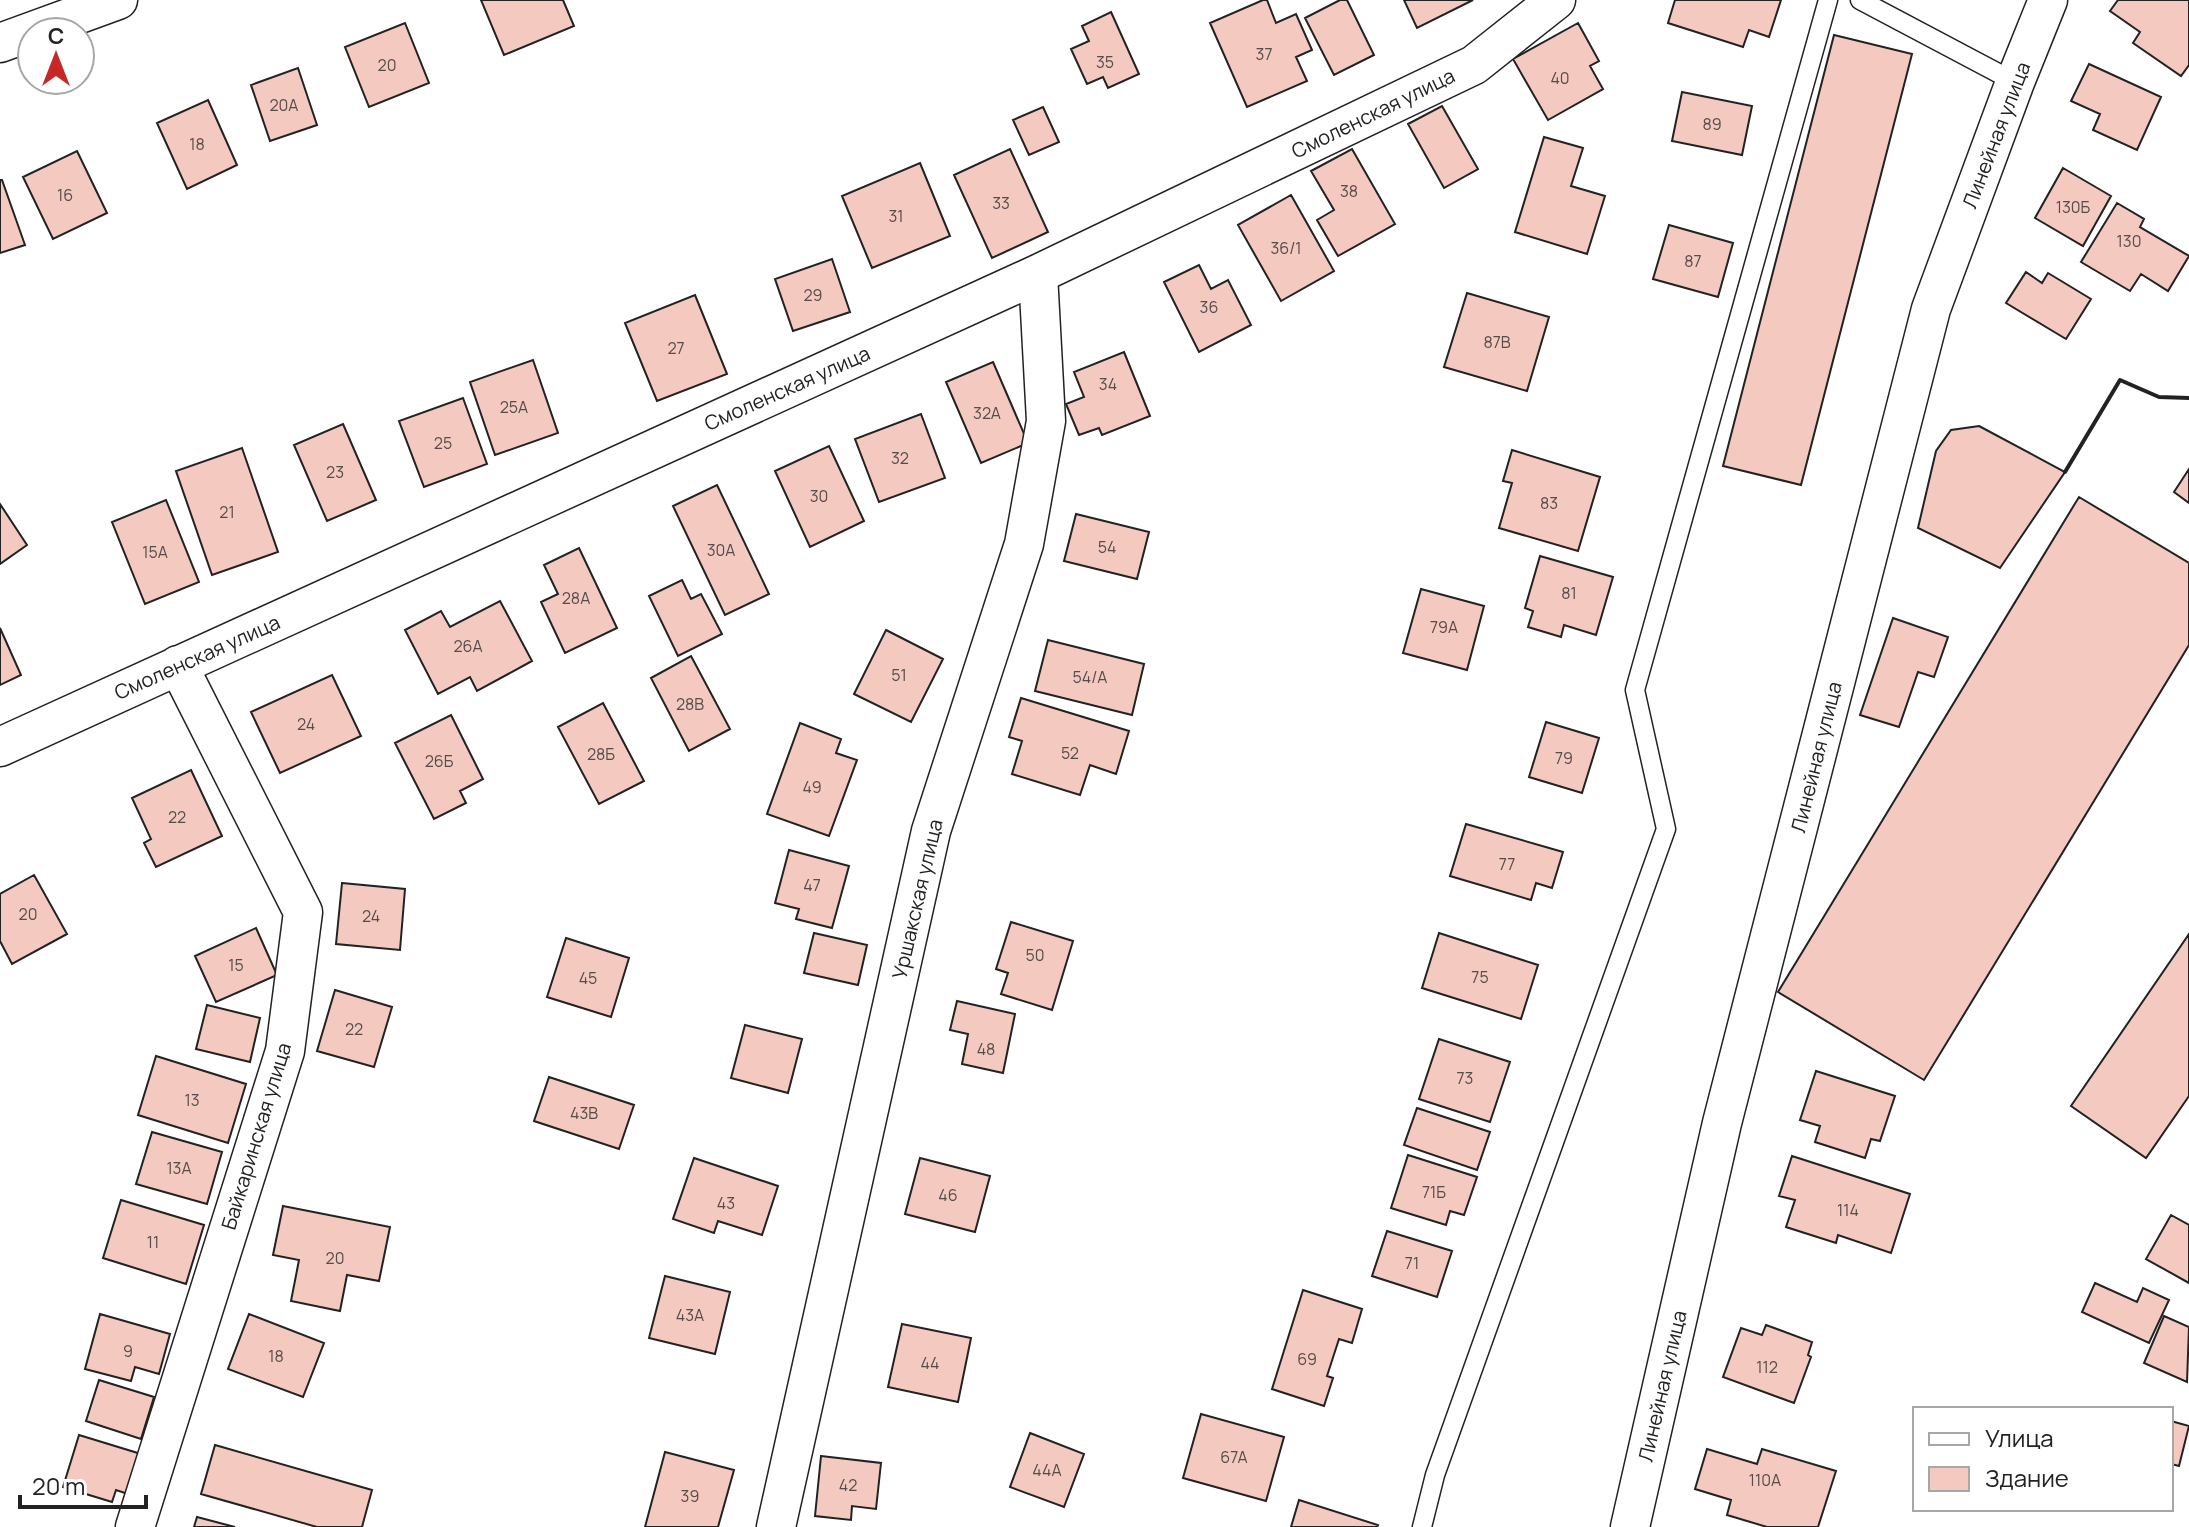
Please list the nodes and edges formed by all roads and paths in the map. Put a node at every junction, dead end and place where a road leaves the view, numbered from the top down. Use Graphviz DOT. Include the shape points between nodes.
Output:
graph roads {
  1 [pos="118,0"];
  2 [pos="1556,0"];
  3 [pos="1828,0"];
  4 [pos="1860,0"];
  5 [pos="2048,0"];
  6 [pos="0,43"];
  7 [pos="2015,82"];
  8 [pos="1038,274"];
  9 [pos="178,665"];
  10 [pos="0,747"];
  11 [pos="135,1527"];
  12 [pos="776,1527"];
  13 [pos="1422,1527"];
  14 [pos="1630,1527"];
  1 -- 6 [label="street"];
  2 -- 8 [label="street, Смоленская улица" via="1474,65"];
  3 -- 13 [label="lane" via="1635,690 1666,829 1441,1460"];
  4 -- 7 [label="lane"];
  5 -- 7 [label="street, Линейная улица"];
  7 -- 14 [label="street, Линейная улица" via="1931,309 1722,1123"];
  8 -- 9 [label="street, Смоленская улица"];
  8 -- 12 [label="street, Уршакская улица" via="1046,421 1024,544 931,831"];
  9 -- 10 [label="street, Смоленская улица"];
  9 -- 11 [label="street, Байкаринская улица" via="303,912 285,1051"];
}
